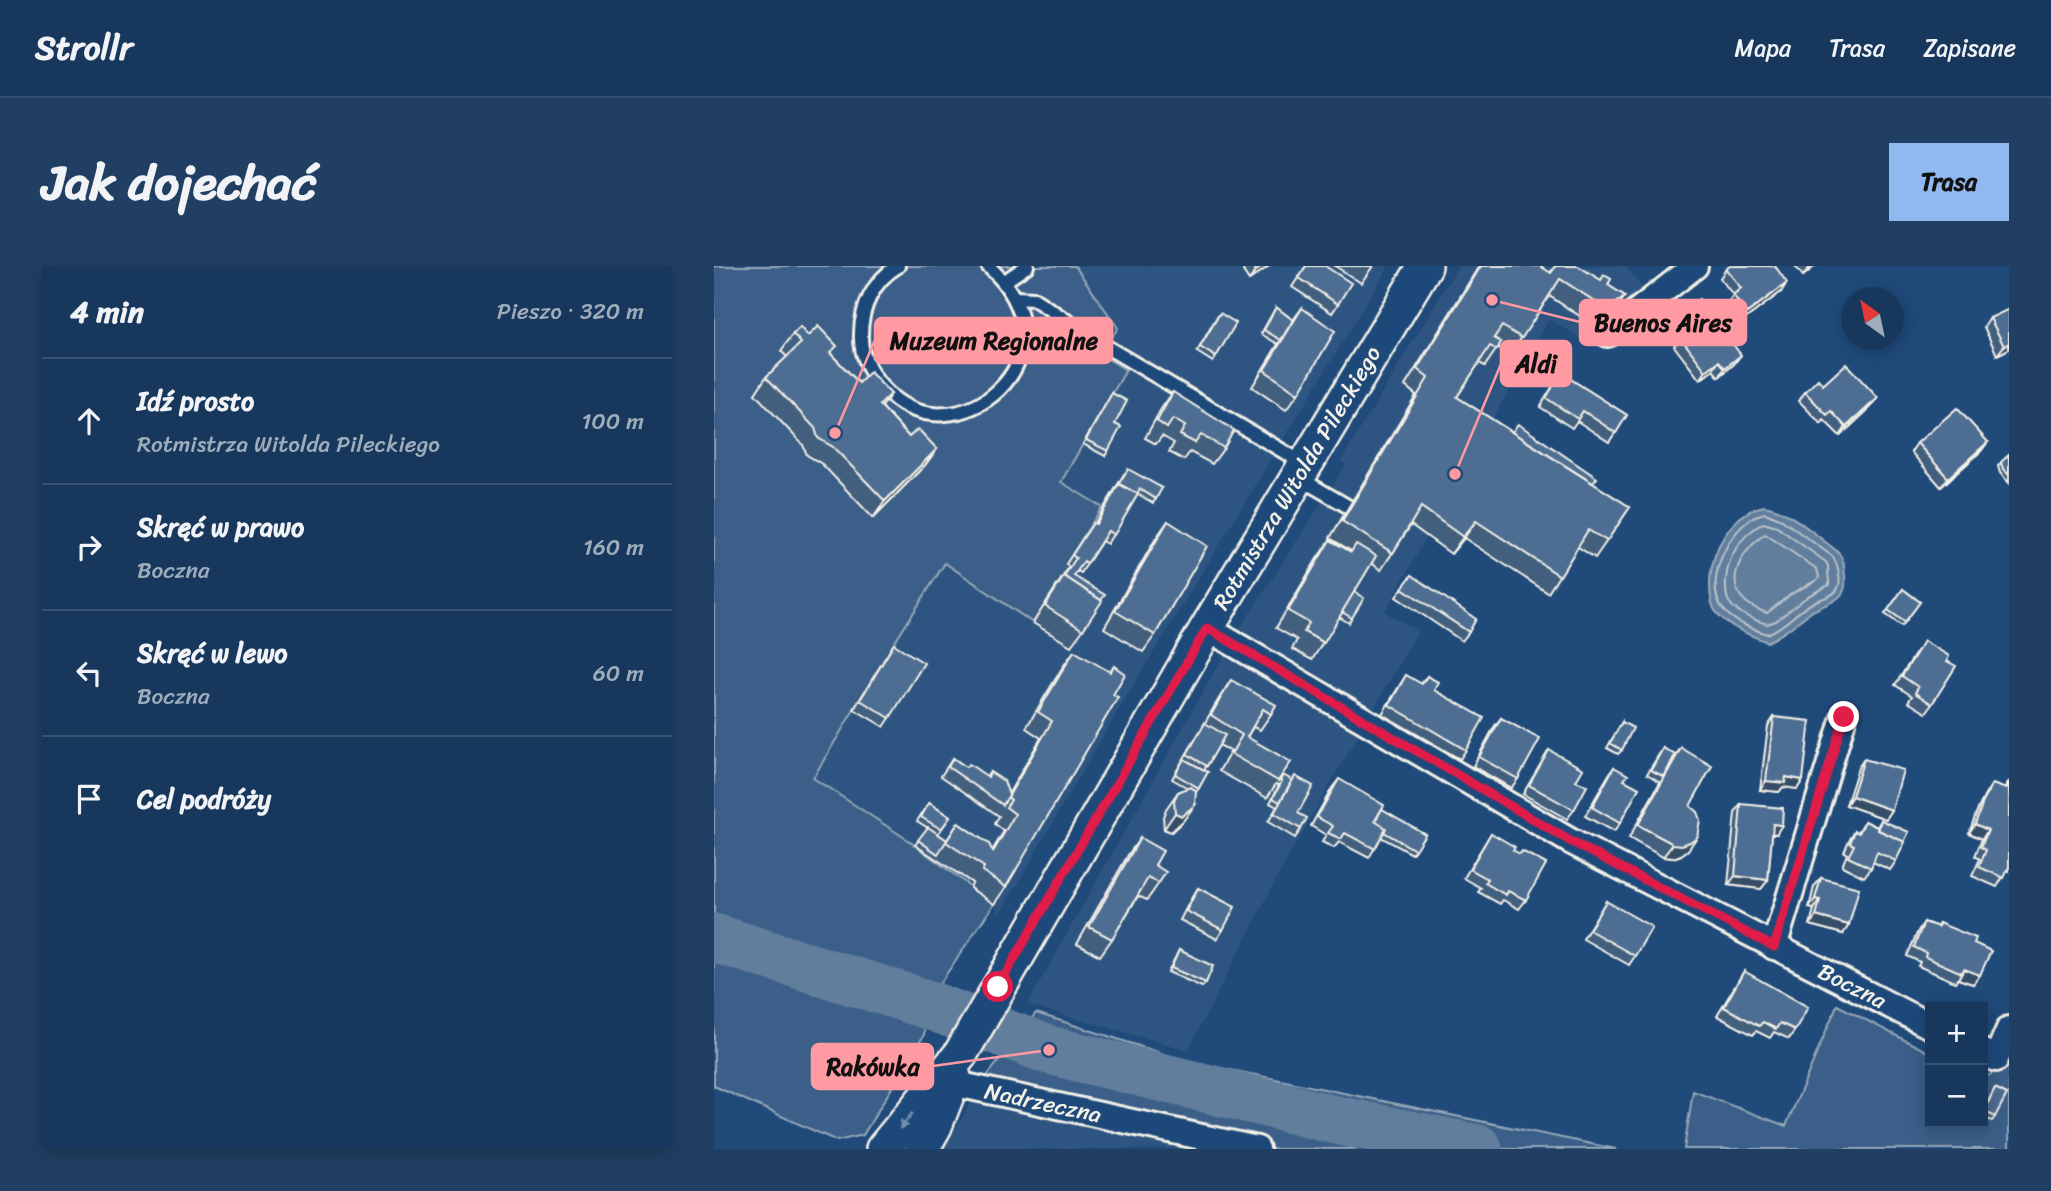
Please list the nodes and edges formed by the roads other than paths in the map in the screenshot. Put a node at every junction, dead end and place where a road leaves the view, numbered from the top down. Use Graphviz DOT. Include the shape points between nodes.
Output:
graph roads {
  1 [pos="898,266"];
  2 [pos="988,266"];
  3 [pos="1027,266"];
  4 [pos="1425,266"];
  5 [pos="1695,266"];
  6 [pos="1005,281"];
  7 [pos="1016,298"];
  8 [pos="1608,334"];
  9 [pos="1303,472"];
  10 [pos="1349,507"];
  11 [pos="1207,628"];
  12 [pos="1844,717"];
  13 [pos="1774,947"];
  14 [pos="1925,1023"];
  15 [pos="2009,1029"];
  16 [pos="1988,1055"];
  17 [pos="956,1069"];
  18 [pos="883,1149"];
  19 [pos="922,1149"];
  20 [pos="1257,1149"];
  1 -- 7 [label="lane" via="873,290 863,312 861,336 865,359 877,382 895,400 919,411 965,411 1001,389 1021,355 1023,326"];
  2 -- 6 [label="lane"];
  3 -- 6 [label="lane"];
  4 -- 9 [label="street, Rotmistrza Witolda Pileckiego"];
  5 -- 8 [label="street"];
  6 -- 7 [label="lane"];
  7 -- 9 [label="lane" via="1034,299"];
  9 -- 10 [label="lane"];
  9 -- 11 [label="street, Rotmistrza Witolda Pileckiego"];
  11 -- 13 [label="street, Boczna" via="1570,841"];
  11 -- 17 [label="street, Rotmistrza Witolda Pileckiego" via="998,987"];
  12 -- 13 [label="street"];
  13 -- 14 [label="street, Boczna"];
  15 -- 16 [label="street" via="1996,1059"];
  17 -- 18 [label="street, Rotmistrza Witolda Pileckiego, one-way"];
  17 -- 19 [label="street, Rotmistrza Witolda Pileckiego"];
  17 -- 20 [label="street, Nadrzeczna"];
}
